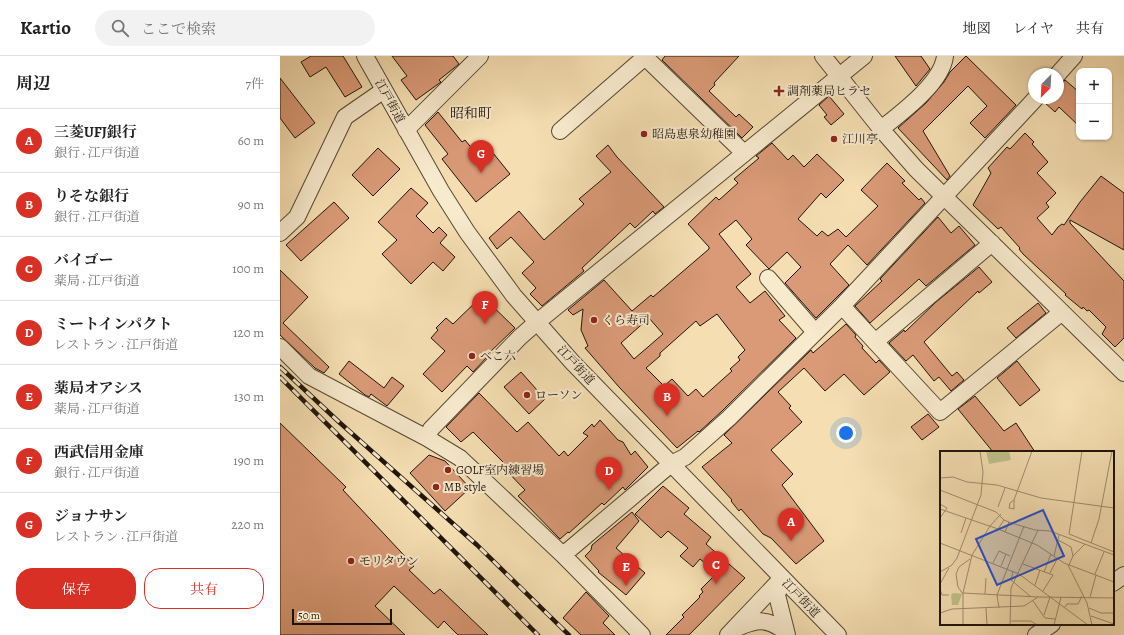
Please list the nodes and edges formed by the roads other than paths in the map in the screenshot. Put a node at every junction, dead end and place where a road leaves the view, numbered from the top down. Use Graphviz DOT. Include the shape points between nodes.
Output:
graph roads {
  1 [pos="365,56"];
  2 [pos="480,56"];
  3 [pos="644,56"];
  4 [pos="823,56"];
  5 [pos="864,56"];
  6 [pos="945,56"];
  7 [pos="1074,56"];
  8 [pos="1063,68"];
  9 [pos="838,76"];
  10 [pos="384,90"];
  11 [pos="1030,104"];
  12 [pos="880,129"];
  13 [pos="406,130"];
  14 [pos="560,131"];
  15 [pos="744,153"];
  16 [pos="945,197"];
  17 [pos="280,233"];
  18 [pos="992,243"];
  19 [pos="768,278"];
  20 [pos="842,306"];
  21 [pos="1062,312"];
  22 [pos="536,323"];
  23 [pos="815,332"];
  24 [pos="875,342"];
  25 [pos="280,347"];
  26 [pos="1124,373"];
  27 [pos="427,438"];
  28 [pos="671,464"];
  29 [pos="563,555"];
  30 [pos="1124,575"];
  31 [pos="782,578"];
  32 [pos="1114,582"];
  33 [pos="1051,625"];
  34 [pos="730,632"];
  35 [pos="786,634"];
  36 [pos="642,635"];
  37 [pos="838,635"];
  38 [pos="1036,635"];
  1 -- 10 [label="street, 江戸街道"];
  2 -- 13 [label="street"];
  3 -- 14 [label="street"];
  3 -- 15 [label="street"];
  4 -- 9 [label="street"];
  5 -- 9 [label="street"];
  6 -- 12 [label="street" via="940,73 905,109"];
  7 -- 8 [label="street"];
  9 -- 12 [label="street"];
  9 -- 15 [label="street"];
  10 -- 13 [label="street, 江戸街道"];
  10 -- 17 [label="street" via="345,117 297,217"];
  11 -- 16 [label="street"];
  12 -- 16 [label="street"];
  13 -- 22 [label="street, 江戸街道" via="467,232"];
  15 -- 22 [label="street"];
  16 -- 18 [label="street"];
  16 -- 20 [label="street"];
  18 -- 21 [label="street"];
  18 -- 24 [label="street"];
  19 -- 23 [label="street"];
  20 -- 23 [label="street"];
  20 -- 24 [label="street"];
  21 -- 24 [label="street" via="940,412"];
  21 -- 26 [label="street"];
  22 -- 27 [label="street" via="437,424"];
  22 -- 28 [label="street, 江戸街道"];
  23 -- 28 [label="street" via="729,418 685,457"];
  25 -- 27 [label="street" via="309,376"];
  27 -- 29 [label="street" via="460,458"];
  28 -- 29 [label="street"];
  28 -- 31 [label="street, 江戸街道"];
  29 -- 36 [label="street"];
  30 -- 32 [label="street"];
  31 -- 34 [label="street"];
  31 -- 35 [label="street" via="777,595"];
  31 -- 37 [label="street, 江戸街道"];
  33 -- 38 [label="street"];
  34 -- 35 [label="street" via="746,624 766,621 773,623"];
}
